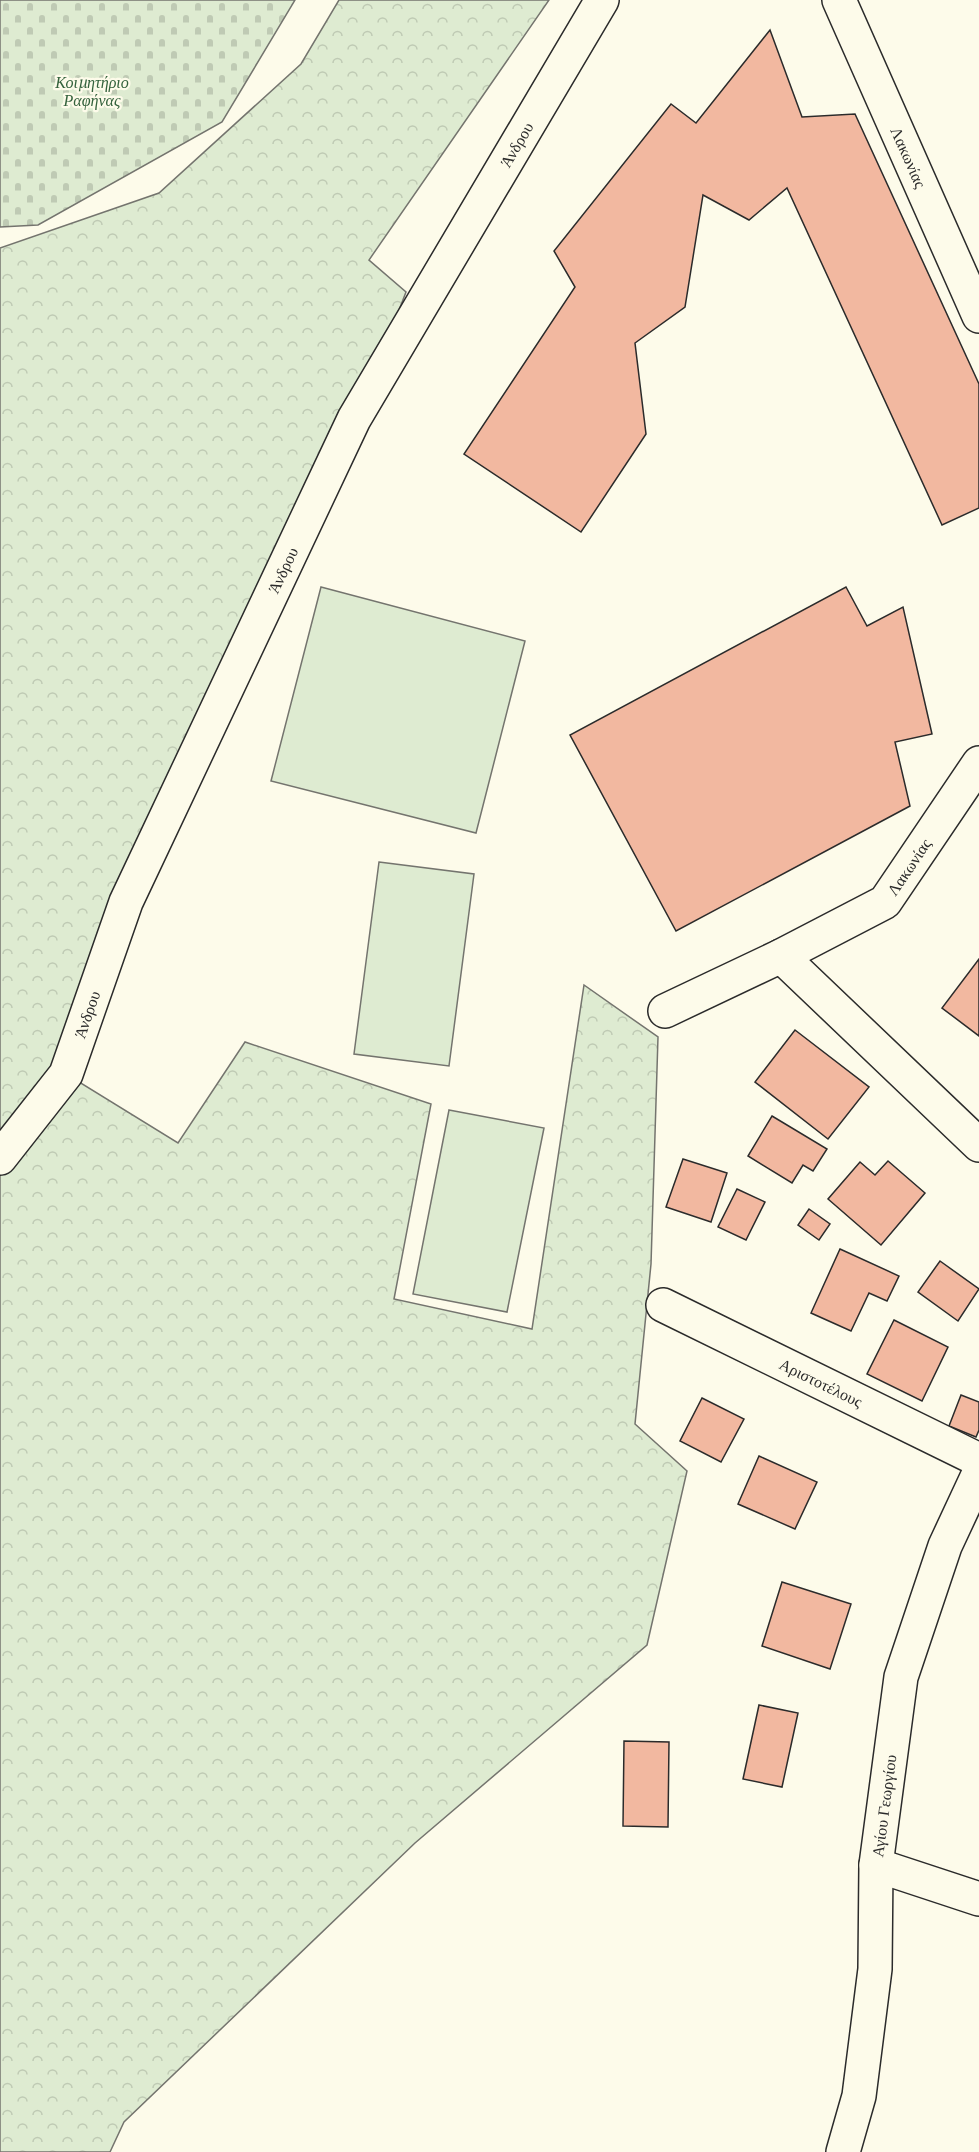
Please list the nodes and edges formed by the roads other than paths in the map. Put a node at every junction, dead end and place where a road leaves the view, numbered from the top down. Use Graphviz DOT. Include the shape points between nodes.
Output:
graph roads {
  1 [pos="602,0"];
  2 [pos="839,0"];
  3 [pos="979,316"];
  4 [pos="979,763"];
  5 [pos="781,956"];
  6 [pos="665,1011"];
  7 [pos="979,1144"];
  8 [pos="0,1158"];
  9 [pos="663,1305"];
  10 [pos="979,1460"];
  11 [pos="979,1473"];
  12 [pos="876,1865"];
  13 [pos="979,1899"];
  14 [pos="843,2152"];
  1 -- 8 [label="street, Άνδρου" via="354,418 126,902 66,1074"];
  2 -- 3 [label="street, Λακωνίας"];
  4 -- 5 [label="street, Λακωνίας" via="885,902"];
  5 -- 6 [label="street, Λακωνίας"];
  5 -- 7 [label="street"];
  9 -- 10 [label="street, Αριστοτέλους"];
  11 -- 12 [label="street, Αγίου Γεωργίου" via="945,1546 901,1677"];
  12 -- 13 [label="street"];
  12 -- 14 [label="street, Αγίου Γεωργίου" via="875,1969 859,2096"];
}
